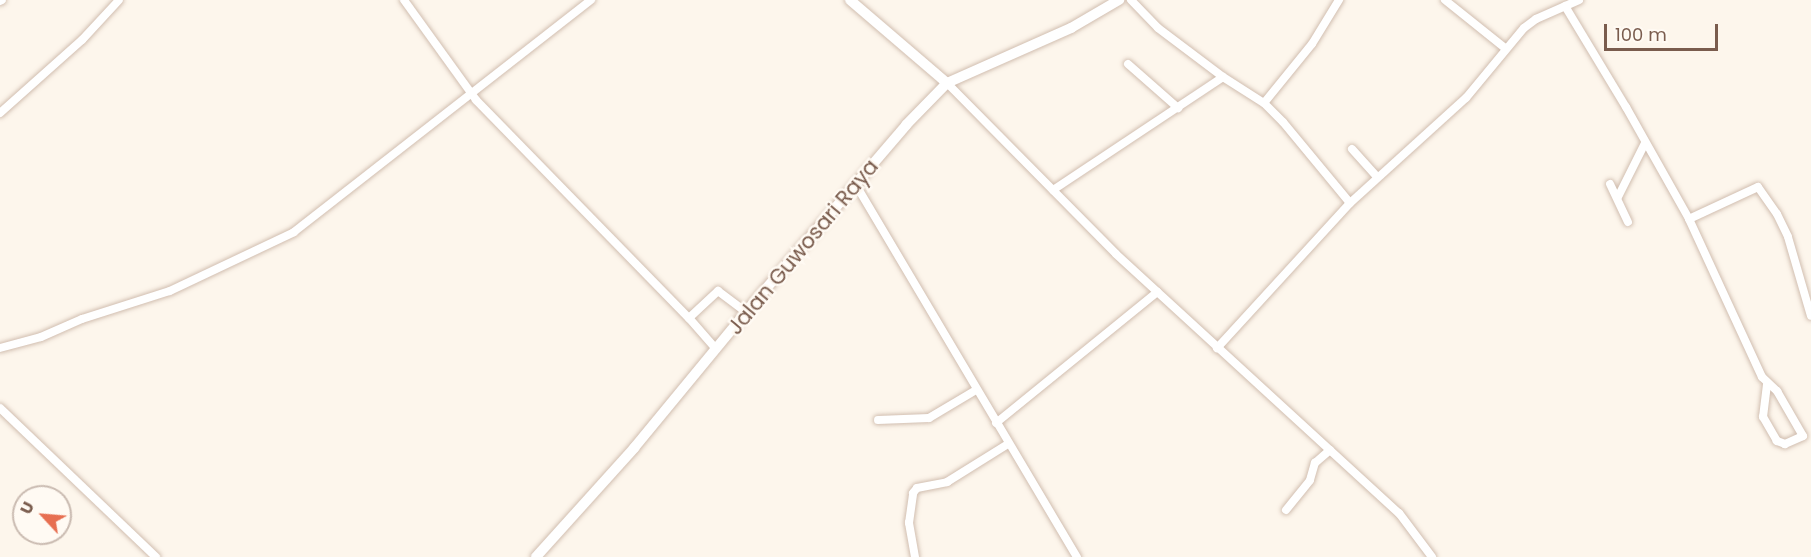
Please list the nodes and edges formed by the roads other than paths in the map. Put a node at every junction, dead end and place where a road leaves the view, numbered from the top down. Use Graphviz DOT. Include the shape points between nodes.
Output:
graph roads {
  1 [pos="119,0"];
  2 [pos="404,0"];
  3 [pos="591,0"];
  4 [pos="850,0"];
  5 [pos="1119,0"];
  6 [pos="1131,0"];
  7 [pos="1339,0"];
  8 [pos="1445,0"];
  9 [pos="1579,0"];
  10 [pos="1564,6"];
  11 [pos="1505,48"];
  12 [pos="1128,64"];
  13 [pos="1222,77"];
  14 [pos="947,83"];
  15 [pos="471,92"];
  16 [pos="1264,103"];
  17 [pos="1178,108"];
  18 [pos="0,113"];
  19 [pos="1645,143"];
  20 [pos="1352,149"];
  21 [pos="1376,176"];
  22 [pos="1610,184"];
  23 [pos="856,185"];
  24 [pos="1053,190"];
  25 [pos="1618,197"];
  26 [pos="1350,202"];
  27 [pos="1689,219"];
  28 [pos="1628,222"];
  29 [pos="1157,292"];
  30 [pos="746,312"];
  31 [pos="1811,316"];
  32 [pos="689,318"];
  33 [pos="0,348"];
  34 [pos="1217,348"];
  35 [pos="716,349"];
  36 [pos="1767,384"];
  37 [pos="976,390"];
  38 [pos="0,408"];
  39 [pos="878,420"];
  40 [pos="996,423"];
  41 [pos="1008,444"];
  42 [pos="1330,450"];
  43 [pos="1286,510"];
  44 [pos="913,556"];
  45 [pos="156,557"];
  46 [pos="536,557"];
  47 [pos="1077,557"];
  48 [pos="1432,557"];
  1 -- 18 [label="street" via="82,40"];
  2 -- 15 [label="street"];
  3 -- 15 [label="street"];
  4 -- 14 [label="street"];
  5 -- 14 [label="street, Jalan Guwosari Raya" via="1071,28"];
  6 -- 13 [label="street" via="1158,28"];
  7 -- 16 [label="street" via="1312,44"];
  8 -- 11 [label="street"];
  9 -- 10 [label="street"];
  10 -- 11 [label="street" via="1524,28"];
  10 -- 19 [label="street"];
  11 -- 21 [label="street" via="1466,98"];
  12 -- 17 [label="street"];
  13 -- 16 [label="street"];
  13 -- 17 [label="street"];
  14 -- 23 [label="street, Jalan Guwosari Raya"];
  14 -- 24 [label="street"];
  15 -- 32 [label="street"];
  15 -- 33 [label="street" via="294,232 170,291"];
  16 -- 26 [label="street"];
  17 -- 24 [label="street"];
  19 -- 25 [label="street"];
  19 -- 27 [label="street"];
  20 -- 21 [label="street"];
  21 -- 26 [label="street"];
  22 -- 25 [label="street"];
  23 -- 30 [label="street, Jalan Guwosari Raya"];
  23 -- 37 [label="street"];
  24 -- 29 [label="street"];
  25 -- 28 [label="street"];
  26 -- 34 [label="street"];
  27 -- 31 [label="street" via="1758,187 1788,237"];
  27 -- 36 [label="street"];
  29 -- 34 [label="street"];
  29 -- 40 [label="street"];
  30 -- 32 [label="street" via="718,291"];
  30 -- 35 [label="street, Jalan Guwosari Raya"];
  32 -- 35 [label="street"];
  34 -- 42 [label="street"];
  35 -- 46 [label="street, Jalan Guwosari Raya"];
  36 -- 36 [label="street" via="1763,417 1777,441 1785,444 1803,436 1778,391"];
  37 -- 39 [label="street" via="929,418"];
  37 -- 40 [label="street"];
  38 -- 45 [label="street"];
  40 -- 41 [label="street"];
  41 -- 44 [label="street" via="947,482 917,488 909,524"];
  41 -- 47 [label="street"];
  42 -- 43 [label="street" via="1315,463 1310,480"];
  42 -- 48 [label="street" via="1399,513"];
}
